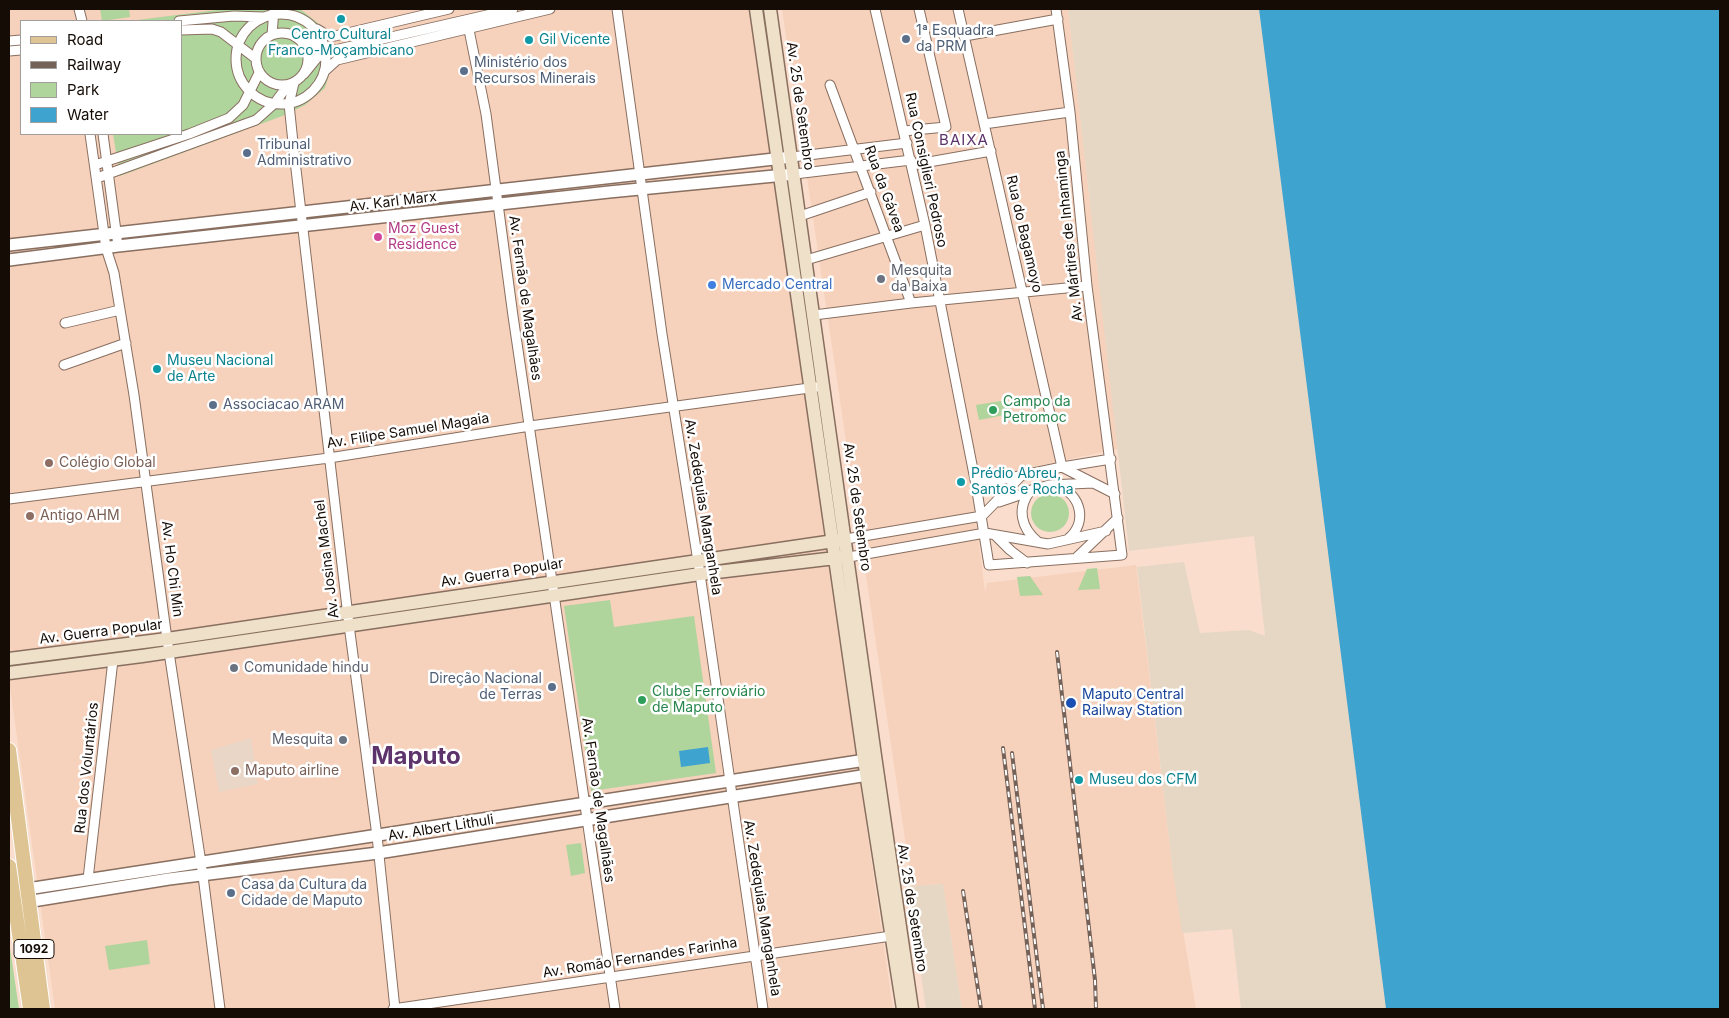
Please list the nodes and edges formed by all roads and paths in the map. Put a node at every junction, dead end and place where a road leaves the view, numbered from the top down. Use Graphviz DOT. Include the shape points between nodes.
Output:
graph roads {
  1 [pos="446,9"];
  2 [pos="494,9"];
  3 [pos="509,9"];
  4 [pos="550,9"];
  5 [pos="617,9"];
  6 [pos="756,9"];
  7 [pos="770,9"];
  8 [pos="875,9"];
  9 [pos="919,9"];
  10 [pos="958,9"];
  11 [pos="1056,9"];
  12 [pos="275,11"];
  13 [pos="263,17"];
  14 [pos="214,18"];
  15 [pos="1058,19"];
  16 [pos="182,21"];
  17 [pos="451,22"];
  18 [pos="469,24"];
  19 [pos="312,26"];
  20 [pos="212,28"];
  21 [pos="182,30"];
  22 [pos="272,34"];
  23 [pos="965,36"];
  24 [pos="298,38"];
  25 [pos="238,45"];
  26 [pos="325,50"];
  27 [pos="255,58"];
  28 [pos="259,72"];
  29 [pos="325,72"];
  30 [pos="304,74"];
  31 [pos="291,84"];
  32 [pos="830,85"];
  33 [pos="250,93"];
  34 [pos="274,104"];
  35 [pos="289,104"];
  36 [pos="1070,112"];
  37 [pos="984,124"];
  38 [pos="904,131"];
  39 [pos="90,135"];
  40 [pos="103,135"];
  41 [pos="907,144"];
  42 [pos="855,149"];
  43 [pos="991,152"];
  44 [pos="792,157"];
  45 [pos="778,158"];
  46 [pos="107,161"];
  47 [pos="912,162"];
  48 [pos="95,165"];
  49 [pos="861,167"];
  50 [pos="641,173"];
  51 [pos="109,174"];
  52 [pos="795,174"];
  53 [pos="782,176"];
  54 [pos="97,178"];
  55 [pos="643,188"];
  56 [pos="496,190"];
  57 [pos="871,192"];
  58 [pos="499,205"];
  59 [pos="302,213"];
  60 [pos="800,216"];
  61 [pos="925,225"];
  62 [pos="303,227"];
  63 [pos="116,232"];
  64 [pos="103,234"];
  65 [pos="887,236"];
  66 [pos="9,245"];
  67 [pos="118,246"];
  68 [pos="106,248"];
  69 [pos="9,260"];
  70 [pos="806,260"];
  71 [pos="1087,286"];
  72 [pos="1024,292"];
  73 [pos="940,301"];
  74 [pos="911,303"];
  75 [pos="120,310"];
  76 [pos="814,315"];
  77 [pos="65,323"];
  78 [pos="126,343"];
  79 [pos="64,365"];
  80 [pos="818,387"];
  81 [pos="673,408"];
  82 [pos="530,426"];
  83 [pos="329,458"];
  84 [pos="1111,460"];
  85 [pos="1062,467"];
  86 [pos="1021,476"];
  87 [pos="146,480"];
  88 [pos="1096,483"];
  89 [pos="976,485"];
  90 [pos="1056,485"];
  91 [pos="1031,490"];
  92 [pos="1115,494"];
  93 [pos="9,499"];
  94 [pos="994,504"];
  95 [pos="982,516"];
  96 [pos="1118,518"];
  97 [pos="1106,531"];
  98 [pos="984,533"];
  99 [pos="996,536"];
  100 [pos="840,540"];
  101 [pos="1066,541"];
  102 [pos="1038,542"];
  103 [pos="842,557"];
  104 [pos="1074,559"];
  105 [pos="698,560"];
  106 [pos="1027,563"];
  107 [pos="700,574"];
  108 [pos="552,581"];
  109 [pos="554,595"];
  110 [pos="348,618"];
  111 [pos="167,639"];
  112 [pos="170,652"];
  113 [pos="9,659"];
  114 [pos="112,660"];
  115 [pos="9,673"];
  116 [pos="9,750"];
  117 [pos="869,760"];
  118 [pos="872,774"];
  119 [pos="729,781"];
  120 [pos="731,798"];
  121 [pos="584,804"];
  122 [pos="587,819"];
  123 [pos="377,836"];
  124 [pos="378,853"];
  125 [pos="200,861"];
  126 [pos="9,866"];
  127 [pos="203,876"];
  128 [pos="88,878"];
  129 [pos="16,897"];
  130 [pos="891,936"];
  131 [pos="755,954"];
  132 [pos="610,978"];
  133 [pos="30,1009"];
  134 [pos="43,1009"];
  135 [pos="220,1009"];
  136 [pos="394,1009"];
  137 [pos="615,1009"];
  138 [pos="763,1009"];
  139 [pos="903,1009"];
  140 [pos="912,1009"];
  1 -- 17 [label="street"];
  1 -- 19 [label="street" via="334,36"];
  2 -- 17 [label="street"];
  3 -- 18 [label="street"];
  4 -- 18 [label="street"];
  5 -- 50 [label="street, Av. Zedéquias Manganhela"];
  6 -- 45 [label="main road, Av. 25 de Setembro"];
  7 -- 44 [label="main road, Av. 25 de Setembro"];
  8 -- 38 [label="street, Rua Consiglieri Pedroso"];
  9 -- 38 [label="street" via="946,127"];
  10 -- 23 [label="street, Rua do Bagamoyo"];
  11 -- 15 [label="street, Av. Mártires de Inhaminga"];
  12 -- 13 [label="street"];
  12 -- 19 [label="street" via="301,18"];
  12 -- 22 [label="street"];
  13 -- 14 [label="street"];
  13 -- 25 [label="street" via="248,29"];
  14 -- 16 [label="street"];
  14 -- 20 [label="street"];
  15 -- 23 [label="street"];
  15 -- 36 [label="street, Av. Mártires de Inhaminga"];
  17 -- 18 [label="street"];
  17 -- 26 [label="street"];
  18 -- 29 [label="street" via="337,60"];
  18 -- 56 [label="street, Av. Fernão de Magalhães"];
  19 -- 26 [label="street"];
  20 -- 21 [label="street"];
  20 -- 25 [label="street"];
  22 -- 24 [label="street"];
  22 -- 27 [label="street" via="260,44"];
  23 -- 37 [label="street, Rua do Bagamoyo"];
  24 -- 26 [label="street"];
  24 -- 30 [label="street" via="308,59"];
  25 -- 27 [label="street"];
  25 -- 33 [label="street" via="237,70"];
  26 -- 29 [label="street"];
  26 -- 30 [label="street"];
  27 -- 28 [label="street"];
  28 -- 31 [label="street" via="272,84"];
  28 -- 33 [label="street"];
  29 -- 35 [label="street" via="315,90"];
  30 -- 31 [label="street"];
  31 -- 34 [label="street"];
  31 -- 35 [label="street"];
  32 -- 42 [label="street, Rua da Gávea"];
  33 -- 34 [label="street"];
  33 -- 46 [label="street" via="235,113 222,122"];
  34 -- 35 [label="street"];
  34 -- 51 [label="street" via="247,124"];
  35 -- 59 [label="street, Av. Josina Machel"];
  36 -- 37 [label="street"];
  36 -- 71 [label="street, Av. Mártires de Inhaminga"];
  37 -- 43 [label="street, Rua do Bagamoyo"];
  38 -- 41 [label="street, Rua Consiglieri Pedroso"];
  39 -- 48 [label="street, Av. Ho Chi Min"];
  40 -- 46 [label="street"];
  41 -- 42 [label="street"];
  41 -- 47 [label="street, Rua Consiglieri Pedroso"];
  42 -- 44 [label="street"];
  42 -- 49 [label="street, Rua da Gávea"];
  43 -- 47 [label="street"];
  43 -- 72 [label="street, Rua do Bagamoyo"];
  44 -- 45 [label="street, Av. Karl Marx"];
  44 -- 52 [label="main road, Av. 25 de Setembro"];
  45 -- 50 [label="street, Av. Karl Marx"];
  45 -- 53 [label="main road, Av. 25 de Setembro"];
  46 -- 48 [label="street"];
  46 -- 51 [label="street"];
  47 -- 49 [label="street"];
  47 -- 61 [label="street, Rua Consiglieri Pedroso"];
  48 -- 54 [label="street, Av. Ho Chi Min"];
  49 -- 52 [label="street"];
  49 -- 57 [label="street, Rua da Gávea"];
  50 -- 55 [label="street, Av. Zedéquias Manganhela"];
  50 -- 56 [label="street, Av. Karl Marx"];
  51 -- 54 [label="street"];
  51 -- 63 [label="street"];
  52 -- 53 [label="street, Av. Karl Marx"];
  52 -- 60 [label="main road, Av. 25 de Setembro"];
  53 -- 55 [label="street, Av. Karl Marx"];
  53 -- 80 [label="main road, Av. 25 de Setembro"];
  54 -- 64 [label="street, Av. Ho Chi Min"];
  55 -- 58 [label="street, Av. Karl Marx"];
  55 -- 81 [label="street, Av. Zedéquias Manganhela"];
  56 -- 58 [label="street, Av. Fernão de Magalhães"];
  56 -- 59 [label="street, Av. Karl Marx"];
  57 -- 60 [label="street"];
  57 -- 65 [label="street, Rua da Gávea"];
  58 -- 62 [label="street, Av. Karl Marx"];
  58 -- 82 [label="street, Av. Fernão de Magalhães"];
  59 -- 62 [label="street, Av. Josina Machel"];
  59 -- 63 [label="street, Av. Karl Marx"];
  60 -- 70 [label="main road, Av. 25 de Setembro"];
  61 -- 65 [label="street"];
  61 -- 73 [label="street, Rua Consiglieri Pedroso"];
  62 -- 67 [label="street, Av. Karl Marx"];
  62 -- 83 [label="street, Av. Josina Machel"];
  63 -- 64 [label="street, Av. Karl Marx"];
  63 -- 67 [label="street"];
  64 -- 66 [label="street, Av. Karl Marx"];
  64 -- 68 [label="street, Av. Ho Chi Min"];
  65 -- 70 [label="street"];
  65 -- 74 [label="street, Rua da Gávea"];
  67 -- 68 [label="street, Av. Karl Marx"];
  68 -- 69 [label="street, Av. Karl Marx"];
  68 -- 75 [label="street, Av. Ho Chi Min"];
  70 -- 76 [label="main road, Av. 25 de Setembro"];
  71 -- 72 [label="street"];
  71 -- 84 [label="street, Av. Mártires de Inhaminga"];
  72 -- 73 [label="street"];
  72 -- 85 [label="street, Rua do Bagamoyo"];
  73 -- 74 [label="street"];
  73 -- 89 [label="street, Rua Consiglieri Pedroso"];
  74 -- 76 [label="street"];
  75 -- 77 [label="street"];
  75 -- 78 [label="street, Av. Ho Chi Min"];
  76 -- 80 [label="main road, Av. 25 de Setembro"];
  78 -- 79 [label="street"];
  78 -- 87 [label="street, Av. Ho Chi Min"];
  80 -- 81 [label="street, Av. Filipe Samuel Magaia"];
  80 -- 100 [label="main road, Av. 25 de Setembro"];
  81 -- 82 [label="street, Av. Filipe Samuel Magaia"];
  81 -- 105 [label="street, Av. Zedéquias Manganhela"];
  82 -- 83 [label="street, Av. Filipe Samuel Magaia"];
  82 -- 108 [label="street, Av. Fernão de Magalhães"];
  83 -- 87 [label="street, Av. Filipe Samuel Magaia"];
  83 -- 110 [label="street, Av. Josina Machel"];
  84 -- 85 [label="street"];
  84 -- 92 [label="street, Av. Mártires de Inhaminga"];
  85 -- 86 [label="street"];
  85 -- 88 [label="street"];
  86 -- 89 [label="street"];
  86 -- 94 [label="street"];
  87 -- 93 [label="street, Av. Filipe Samuel Magaia"];
  87 -- 111 [label="street, Av. Ho Chi Min"];
  88 -- 90 [label="street"];
  88 -- 92 [label="street"];
  89 -- 95 [label="street, Rua Consiglieri Pedroso"];
  90 -- 91 [label="street"];
  90 -- 101 [label="street" via="1073,495 1079,505 1079,526"];
  91 -- 94 [label="street"];
  91 -- 102 [label="street" via="1022,508 1022,518 1025,528"];
  92 -- 96 [label="street, Av. Mártires de Inhaminga"];
  94 -- 95 [label="street"];
  95 -- 98 [label="street, Rua Consiglieri Pedroso"];
  95 -- 100 [label="street, Av. Guerra Popular"];
  96 -- 97 [label="street"];
  96 -- 104 [label="street, Av. Mártires de Inhaminga" via="1122,555"];
  97 -- 101 [label="street, Av. Guerra Popular"];
  97 -- 104 [label="street"];
  98 -- 99 [label="street, Av. Guerra Popular"];
  98 -- 103 [label="street, Av. Guerra Popular"];
  98 -- 106 [label="street, Rua Consiglieri Pedroso" via="989,565"];
  99 -- 102 [label="street, Av. Guerra Popular"];
  99 -- 106 [label="street, Av. Guerra Popular"];
  100 -- 103 [label="main road, Av. 25 de Setembro"];
  100 -- 105 [label="main road, Av. Guerra Popular"];
  101 -- 102 [label="street, Av. Guerra Popular"];
  103 -- 107 [label="main road, Av. Guerra Popular"];
  103 -- 117 [label="main road, Av. 25 de Setembro"];
  104 -- 106 [label="street"];
  105 -- 107 [label="street, Av. Zedéquias Manganhela"];
  105 -- 108 [label="main road, Av. Guerra Popular"];
  107 -- 109 [label="main road, Av. Guerra Popular"];
  107 -- 119 [label="street, Av. Zedéquias Manganhela"];
  108 -- 109 [label="street, Av. Fernão de Magalhães"];
  108 -- 110 [label="main road, Av. Guerra Popular"];
  109 -- 110 [label="main road, Av. Guerra Popular"];
  109 -- 121 [label="street, Av. Fernão de Magalhães"];
  110 -- 111 [label="main road, Av. Guerra Popular"];
  110 -- 112 [label="main road, Av. Guerra Popular"];
  110 -- 123 [label="street, Av. Josina Machel"];
  111 -- 112 [label="street, Av. Ho Chi Min"];
  111 -- 113 [label="main road, Av. Guerra Popular"];
  112 -- 114 [label="main road, Av. Guerra Popular"];
  112 -- 125 [label="street, Av. Ho Chi Min"];
  114 -- 115 [label="main road, Av. Guerra Popular"];
  114 -- 128 [label="street, Rua dos Voluntários"];
  116 -- 129 [label="main road, 1092"];
  117 -- 118 [label="main road, Av. 25 de Setembro"];
  117 -- 119 [label="street, Av. Albert Lithuli"];
  118 -- 120 [label="street, Av. Albert Lithuli"];
  118 -- 130 [label="main road, Av. 25 de Setembro"];
  118 -- 140 [label="main road, Av. 25 de Setembro"];
  119 -- 120 [label="street, Av. Zedéquias Manganhela"];
  119 -- 121 [label="street, Av. Albert Lithuli"];
  120 -- 122 [label="street, Av. Albert Lithuli"];
  120 -- 131 [label="street, Av. Zedéquias Manganhela"];
  121 -- 122 [label="street, Av. Fernão de Magalhães"];
  121 -- 123 [label="street, Av. Albert Lithuli"];
  122 -- 124 [label="street, Av. Albert Lithuli"];
  122 -- 132 [label="street, Av. Fernão de Magalhães"];
  123 -- 124 [label="street, Av. Josina Machel"];
  123 -- 125 [label="street, Av. Albert Lithuli"];
  124 -- 127 [label="street, Av. Albert Lithuli"];
  124 -- 136 [label="street, Av. Josina Machel"];
  125 -- 127 [label="street, Av. Ho Chi Min"];
  125 -- 128 [label="street, Av. Albert Lithuli"];
  126 -- 129 [label="main road, 1092"];
  127 -- 129 [label="street, Av. Albert Lithuli"];
  127 -- 135 [label="street, Av. Ho Chi Min"];
  128 -- 129 [label="street, Av. Albert Lithuli"];
  129 -- 133 [label="main road, 1092"];
  129 -- 134 [label="main road, 1092"];
  130 -- 131 [label="street, Av. Romão Fernandes Farinha"];
  130 -- 139 [label="main road, Av. 25 de Setembro"];
  131 -- 132 [label="street, Av. Romão Fernandes Farinha"];
  131 -- 138 [label="street, Av. Zedéquias Manganhela"];
  132 -- 136 [label="street, Av. Romão Fernandes Farinha"];
  132 -- 137 [label="street, Av. Fernão de Magalhães"];
}
